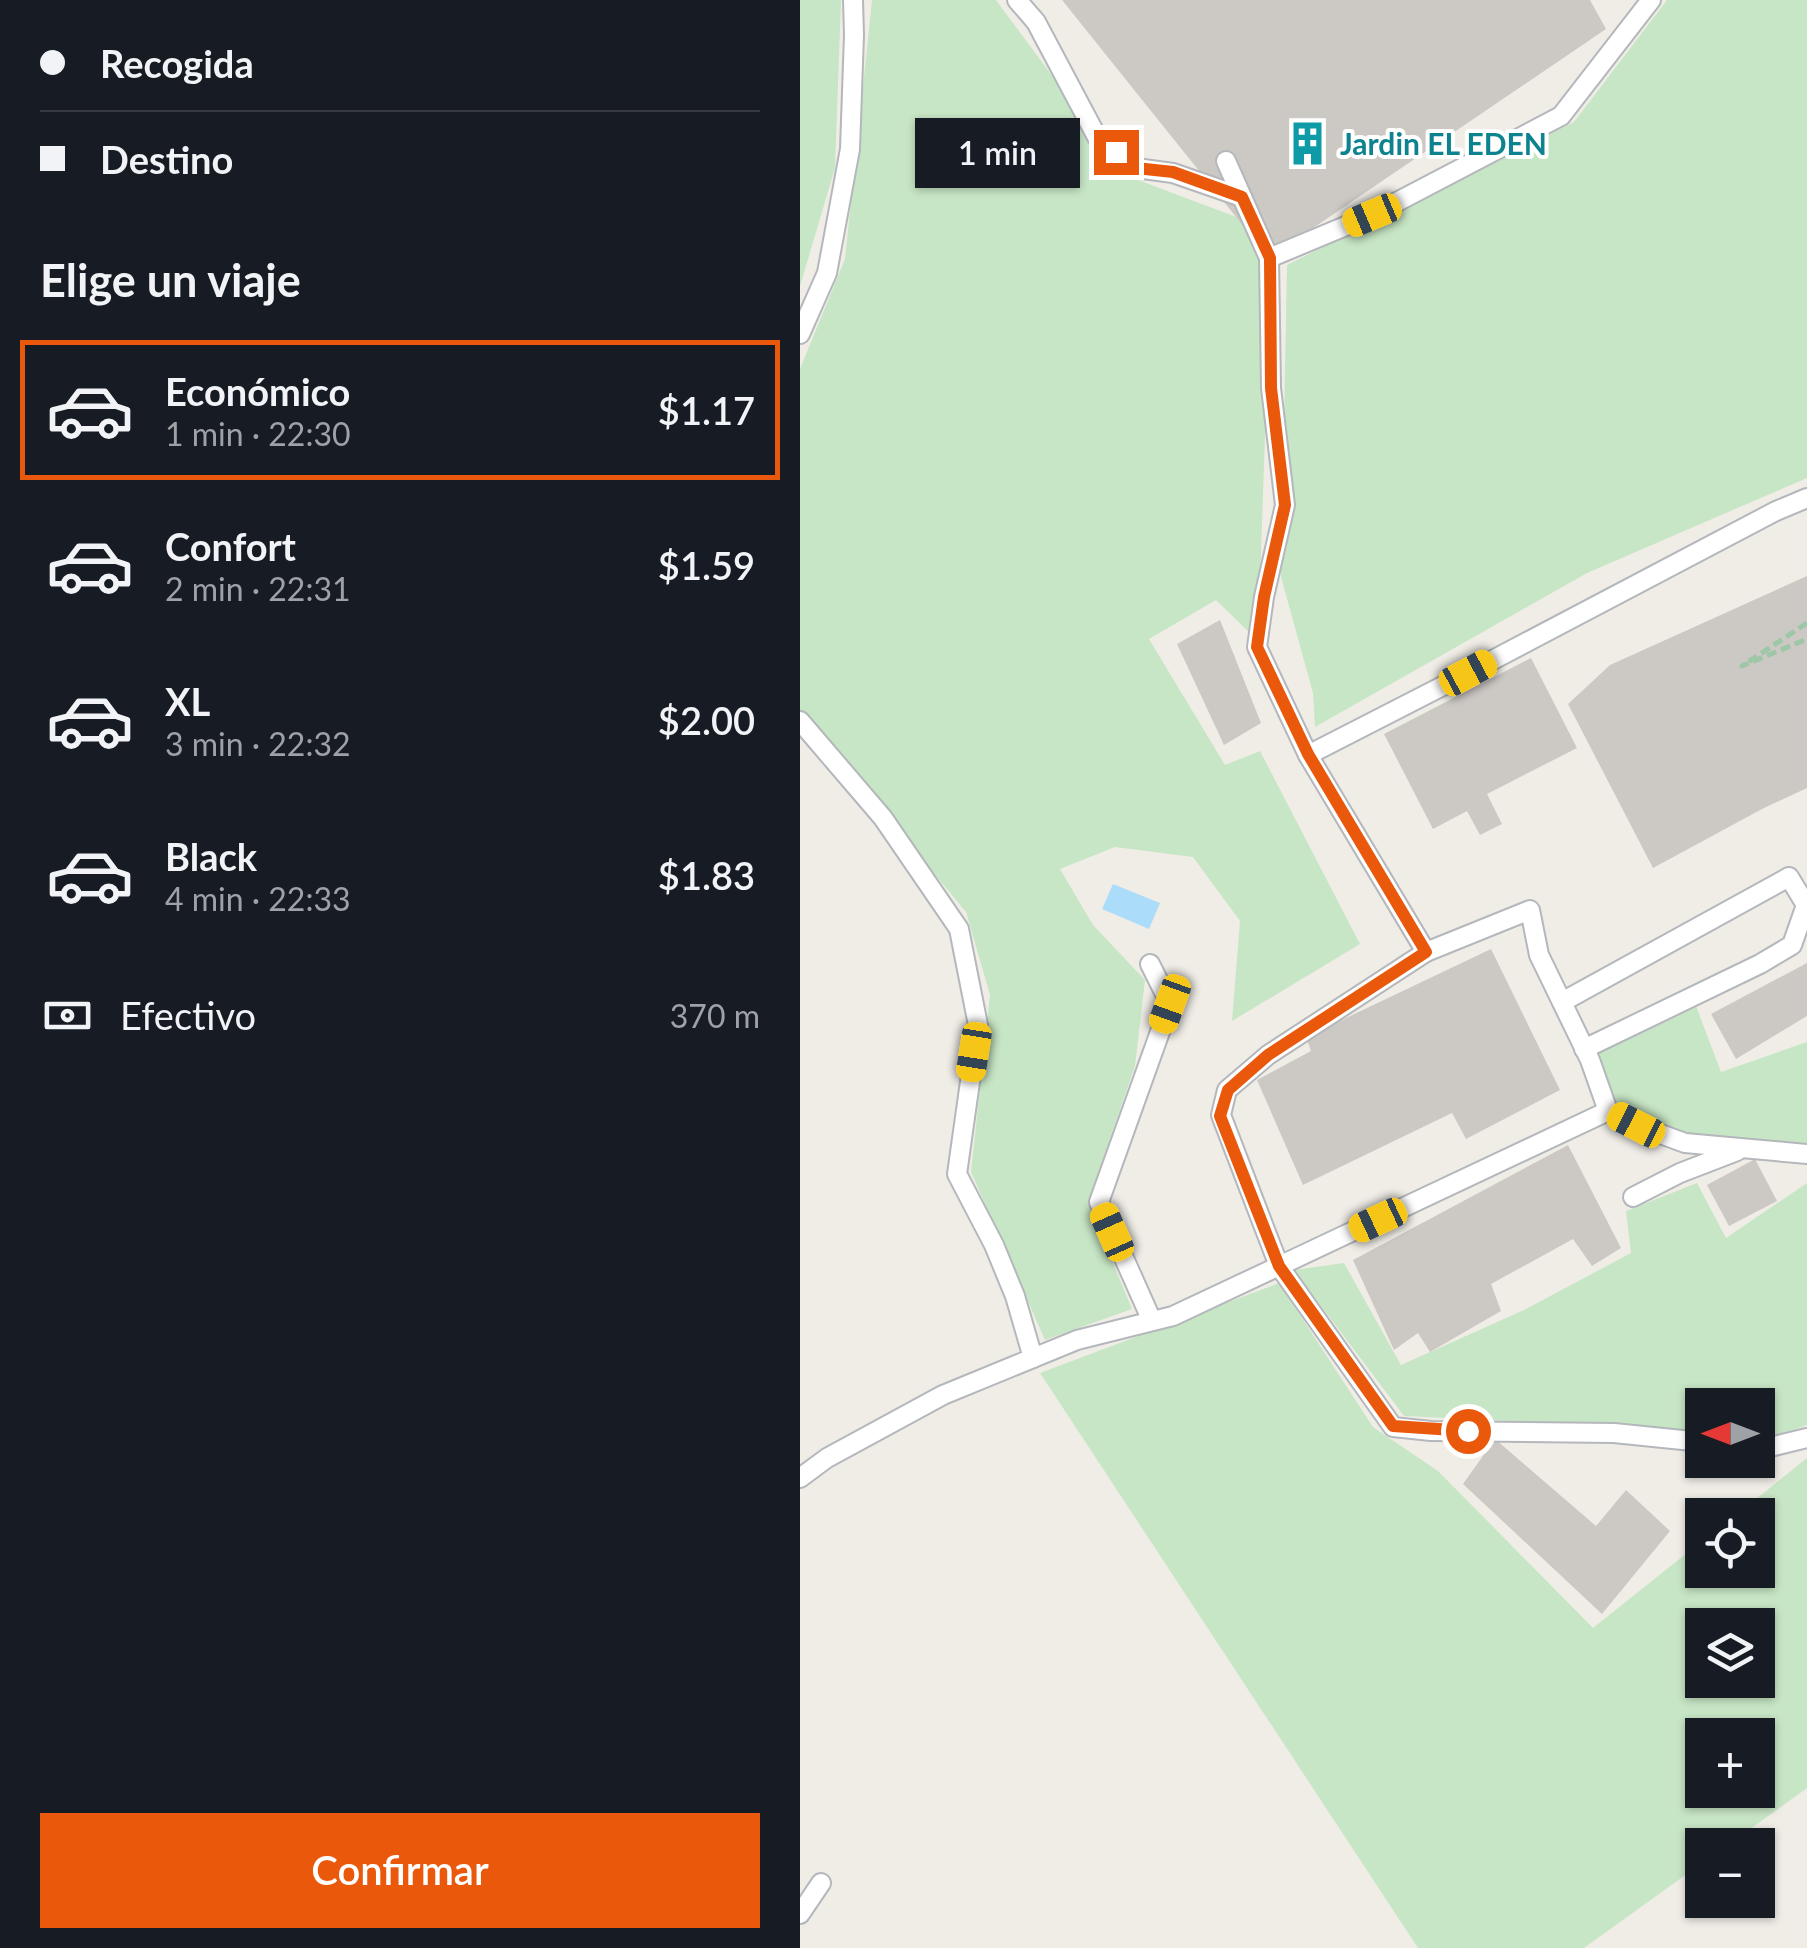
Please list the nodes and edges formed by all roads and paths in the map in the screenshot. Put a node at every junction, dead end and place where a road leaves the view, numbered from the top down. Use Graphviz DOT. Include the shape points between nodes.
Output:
graph roads {
  1 [pos="853,0"];
  2 [pos="1017,0"];
  3 [pos="1650,0"];
  4 [pos="1226,160"];
  5 [pos="1242,197"];
  6 [pos="1270,258"];
  7 [pos="800,334"];
  8 [pos="1807,498"];
  9 [pos="1807,622"];
  10 [pos="1807,639"];
  11 [pos="800,721"];
  12 [pos="1308,754"];
  13 [pos="1426,952"];
  14 [pos="1150,964"];
  15 [pos="1562,1002"];
  16 [pos="1584,1049"];
  17 [pos="1608,1111"];
  18 [pos="1746,1148"];
  19 [pos="1807,1154"];
  20 [pos="1633,1197"];
  21 [pos="1279,1266"];
  22 [pos="1152,1321"];
  23 [pos="1033,1358"];
  24 [pos="1807,1438"];
  25 [pos="1685,1440"];
  26 [pos="1775,1446"];
  27 [pos="800,1478"];
  28 [pos="821,1883"];
  29 [pos="800,1914"];
  1 -- 7 [label="lane" via="850,149 826,273"];
  2 -- 5 [label="lane" via="1036,22 1097,137 1136,168 1173,172"];
  3 -- 6 [label="lane" via="1561,116 1372,215"];
  4 -- 5 [label="lane"];
  5 -- 6 [label="lane"];
  6 -- 12 [label="lane" via="1271,388 1285,505 1257,647"];
  8 -- 12 [label="lane"];
  9 -- 10 [label="path" via="1742,666"];
  11 -- 23 [label="lane" via="882,818 959,929 978,1025 957,1174 994,1245"];
  12 -- 13 [label="lane"];
  13 -- 15 [label="lane" via="1530,910 1539,955"];
  13 -- 21 [label="lane" via="1268,1055 1228,1090 1220,1116"];
  14 -- 22 [label="lane" via="1170,1004 1099,1202"];
  15 -- 16 [label="lane"];
  15 -- 16 [label="lane" via="1788,877 1806,905 1792,945"];
  16 -- 17 [label="lane"];
  17 -- 18 [label="lane" via="1685,1143"];
  17 -- 21 [label="lane"];
  18 -- 19 [label="lane"];
  18 -- 20 [label="lane"];
  21 -- 22 [label="lane"];
  21 -- 25 [label="lane" via="1393,1426"];
  22 -- 23 [label="lane"];
  23 -- 27 [label="lane" via="944,1395"];
  24 -- 26 [label="lane"];
  28 -- 29 [label="lane"];
}
